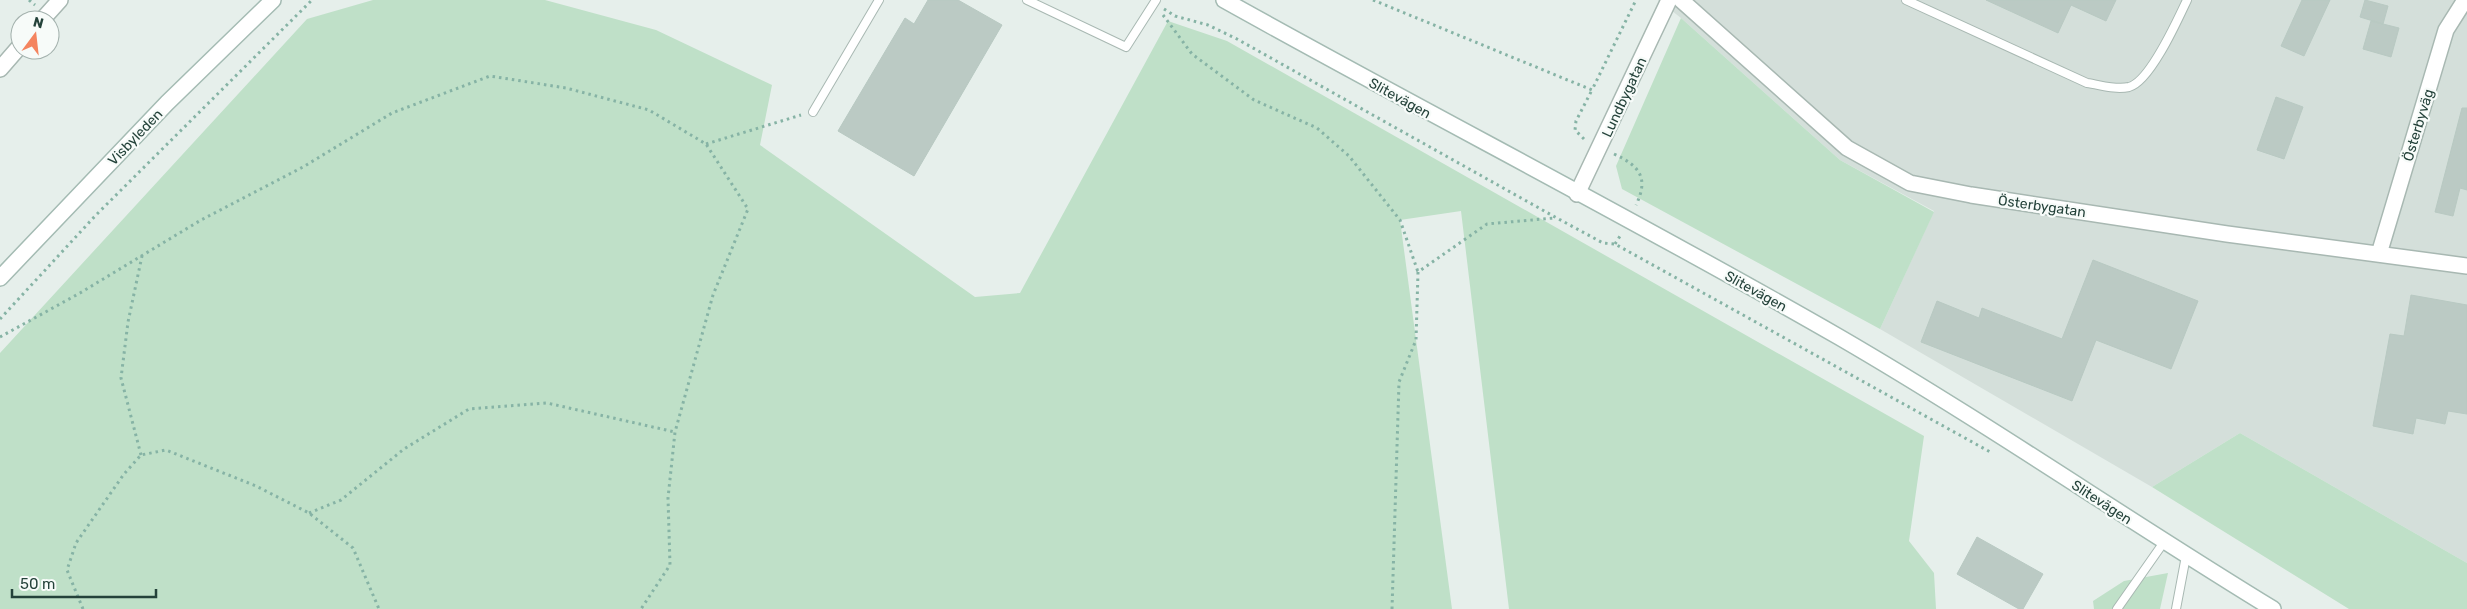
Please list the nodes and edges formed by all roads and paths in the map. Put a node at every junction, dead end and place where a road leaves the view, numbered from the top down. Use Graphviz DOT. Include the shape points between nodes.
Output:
graph roads {
  1 [pos="60,0"];
  2 [pos="273,0"];
  3 [pos="312,0"];
  4 [pos="879,0"];
  5 [pos="1027,0"];
  6 [pos="1224,0"];
  7 [pos="1372,0"];
  8 [pos="1636,0"];
  9 [pos="1669,0"];
  10 [pos="1681,0"];
  11 [pos="1906,0"];
  12 [pos="2187,0"];
  13 [pos="2465,0"];
  14 [pos="1155,1"];
  15 [pos="51,10"];
  16 [pos="10,58"];
  17 [pos="0,69"];
  18 [pos="813,112"];
  19 [pos="706,144"];
  20 [pos="1577,194"];
  21 [pos="1555,218"];
  22 [pos="2379,254"];
  23 [pos="142,256"];
  24 [pos="2467,266"];
  25 [pos="1418,272"];
  26 [pos="0,278"];
  27 [pos="0,318"];
  28 [pos="0,337"];
  29 [pos="675,432"];
  30 [pos="141,455"];
  31 [pos="2000,457"];
  32 [pos="309,513"];
  33 [pos="2164,542"];
  34 [pos="2186,556"];
  35 [pos="83,609"];
  36 [pos="379,609"];
  37 [pos="641,609"];
  38 [pos="1392,609"];
  39 [pos="2117,609"];
  40 [pos="2176,609"];
  41 [pos="2273,609"];
  1 -- 15 [label="main road"];
  2 -- 26 [label="main road, Visbyleden" via="167,103"];
  3 -- 27 [label="path" via="96,215"];
  4 -- 18 [label="lane"];
  5 -- 14 [label="lane" via="1126,47"];
  6 -- 20 [label="main road, Slitevägen"];
  7 -- 8 [label="path" via="1592,90"];
  9 -- 20 [label="main road, Lundbygatan"];
  10 -- 22 [label="main road, Österbygatan" via="1848,148 1910,183 1981,197"];
  11 -- 12 [label="lane" via="2087,83 2117,88 2132,86 2149,71"];
  13 -- 22 [label="main road, Österbyväg" via="2446,30"];
  14 -- 21 [label="path" via="1175,16 1208,25 1236,39"];
  14 -- 25 [label="path" via="1192,54 1254,100 1317,128 1349,156 1400,220"];
  16 -- 17 [label="main road"];
  18 -- 19 [label="path"];
  19 -- 23 [label="path" via="648,110 566,88 490,76 392,112"];
  19 -- 29 [label="path" via="748,209 713,295"];
  20 -- 33 [label="main road, Slitevägen" via="1786,307 1966,412"];
  21 -- 25 [label="path" via="1487,224"];
  21 -- 31 [label="path" via="1603,243 1615,244"];
  22 -- 24 [label="main road, Österbygatan"];
  23 -- 28 [label="path"];
  23 -- 30 [label="path" via="128,322 121,378"];
  25 -- 38 [label="path" via="1416,340 1399,382"];
  29 -- 32 [label="path" via="547,404 469,409 404,449 341,500"];
  29 -- 37 [label="path" via="668,498 670,565"];
  30 -- 32 [label="path" via="166,450 256,486"];
  30 -- 35 [label="path" via="76,543 67,570"];
  32 -- 36 [label="path" via="353,548"];
  33 -- 34 [label="main road, Slitevägen"];
  33 -- 39 [label="lane"];
  34 -- 40 [label="lane"];
  34 -- 41 [label="main road, Slitevägen"];
}
